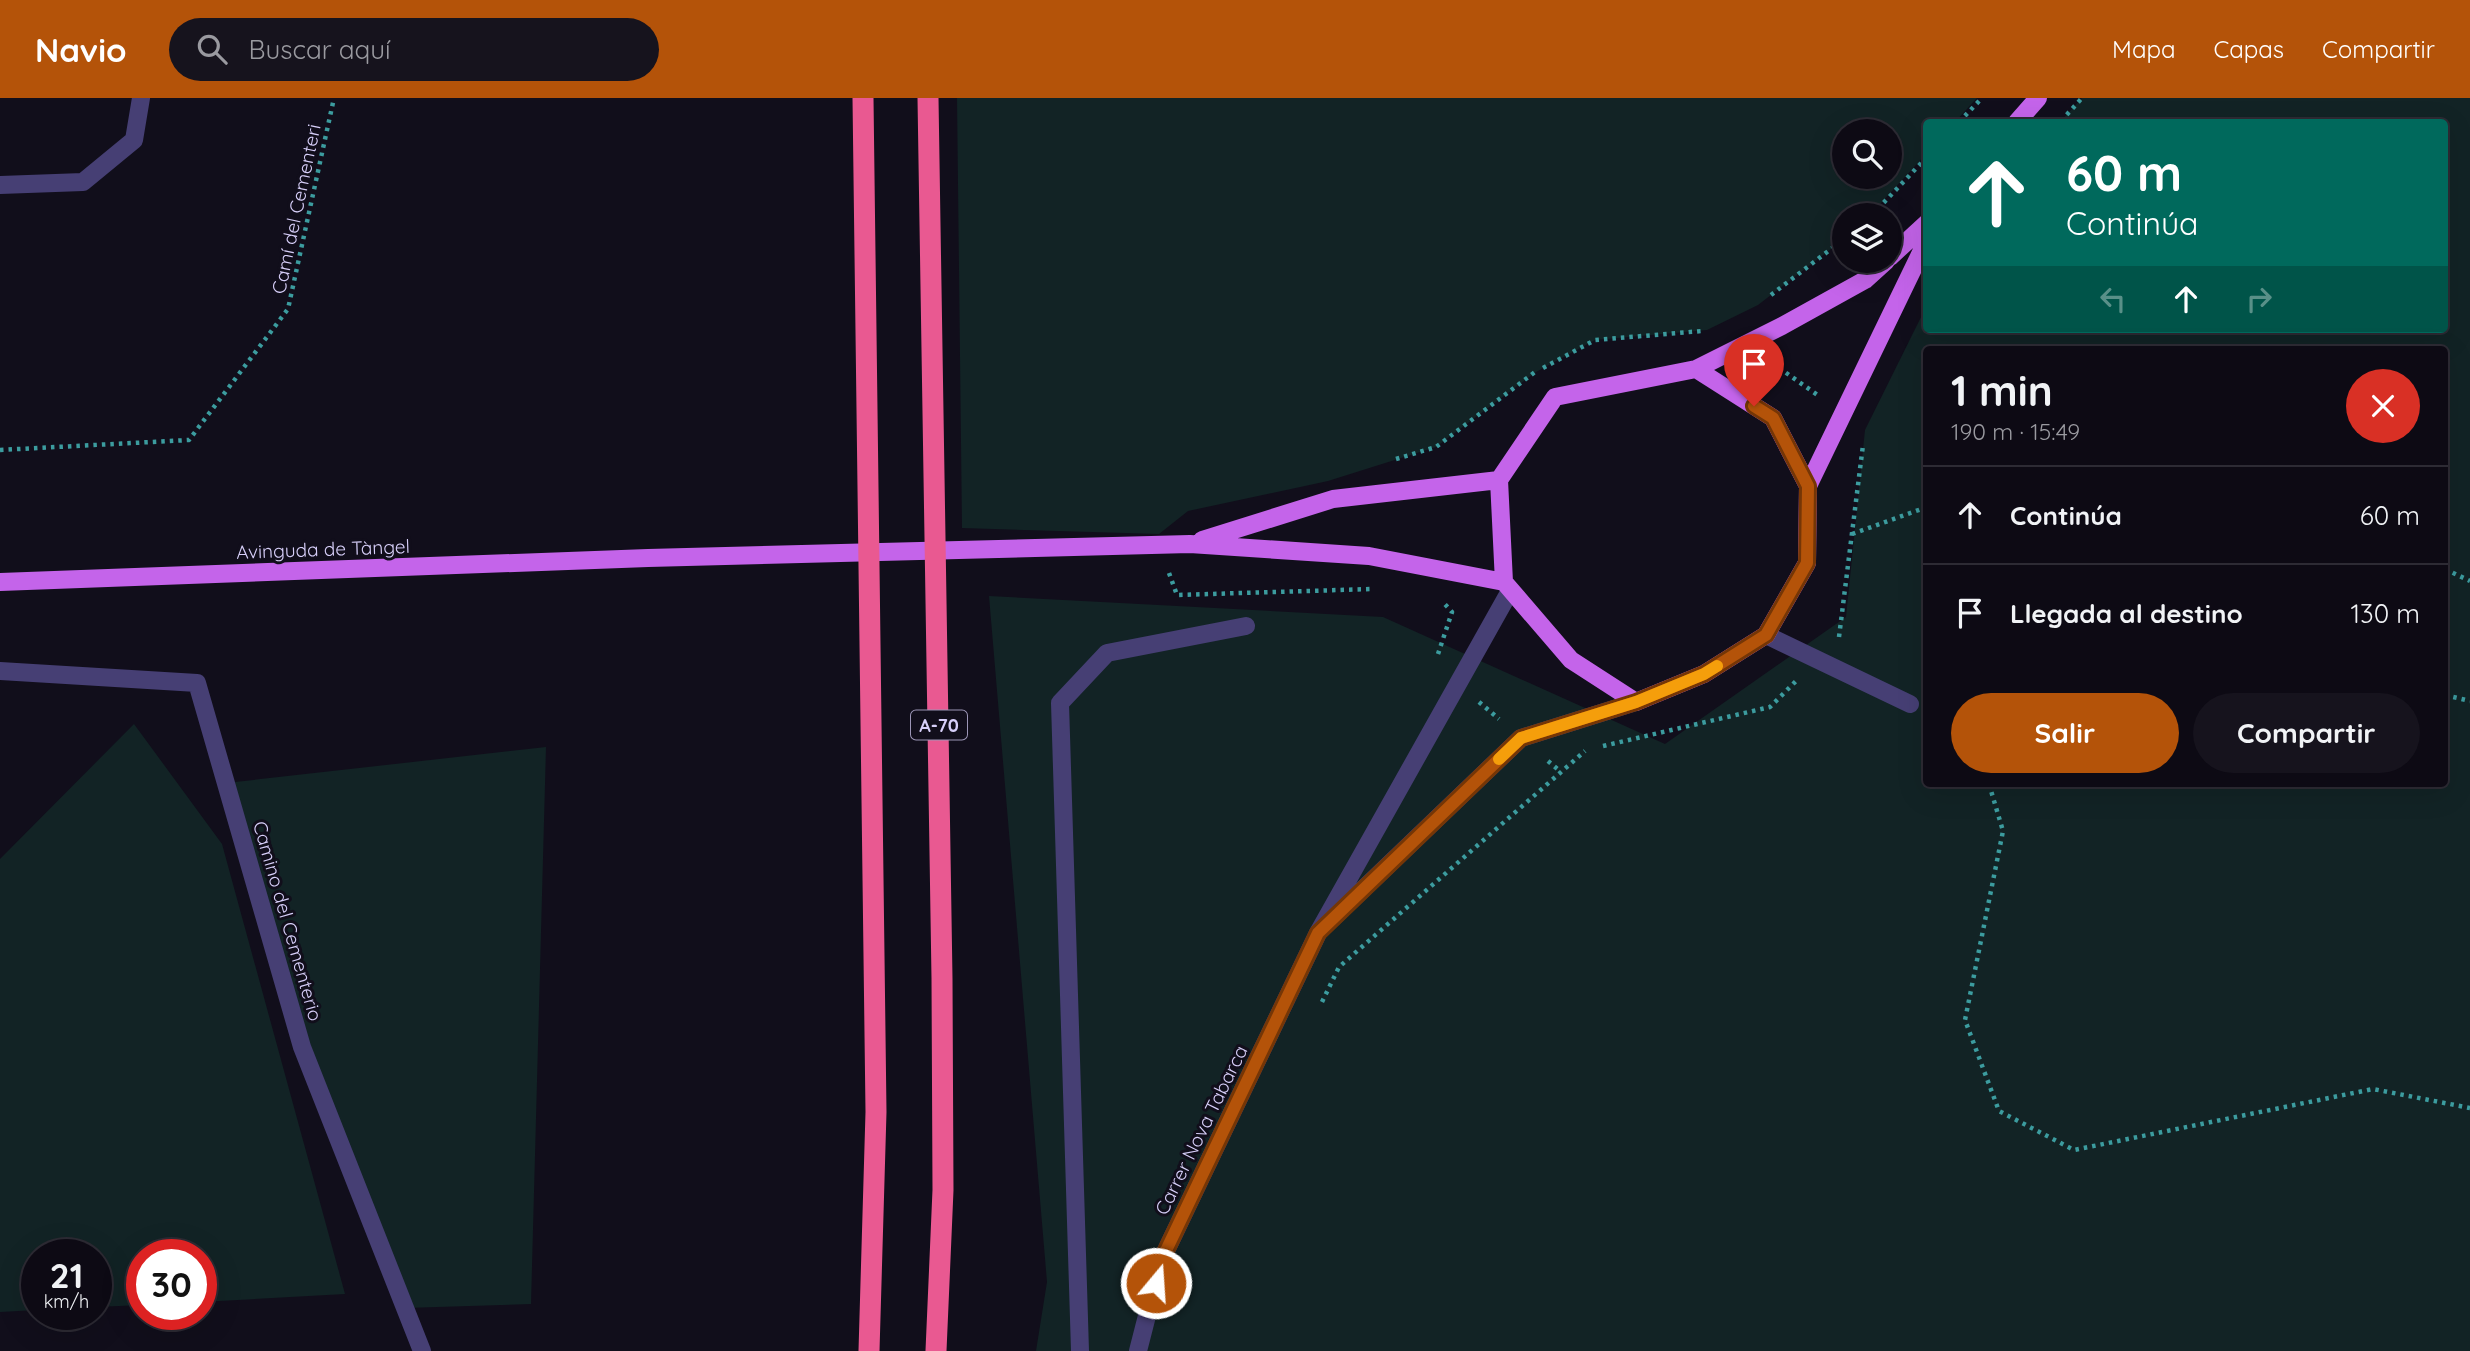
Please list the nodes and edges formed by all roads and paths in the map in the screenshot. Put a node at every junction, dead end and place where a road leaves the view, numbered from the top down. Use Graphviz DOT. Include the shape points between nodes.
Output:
graph roads {
  1 [pos="141,98"];
  2 [pos="334,98"];
  3 [pos="863,98"];
  4 [pos="928,98"];
  5 [pos="1982,98"];
  6 [pos="2038,98"];
  7 [pos="2082,98"];
  8 [pos="1962,119"];
  9 [pos="2020,119"];
  10 [pos="2063,119"];
  11 [pos="1923,161"];
  12 [pos="0,185"];
  13 [pos="1883,203"];
  14 [pos="1923,227"];
  15 [pos="1902,246"];
  16 [pos="1832,248"];
  17 [pos="1923,248"];
  18 [pos="1873,273"];
  19 [pos="1768,297"];
  20 [pos="1746,344"];
  21 [pos="1696,369"];
  22 [pos="1843,414"];
  23 [pos="0,450"];
  24 [pos="1388,462"];
  25 [pos="1499,480"];
  26 [pos="1808,486"];
  27 [pos="1923,508"];
  28 [pos="1852,534"];
  29 [pos="1159,544"];
  30 [pos="1190,544"];
  31 [pos="2448,570"];
  32 [pos="2470,581"];
  33 [pos="0,582"];
  34 [pos="1507,587"];
  35 [pos="1383,589"];
  36 [pos="1436,594"];
  37 [pos="1246,626"];
  38 [pos="1766,635"];
  39 [pos="1817,659"];
  40 [pos="0,671"];
  41 [pos="1458,684"];
  42 [pos="2448,696"];
  43 [pos="2470,701"];
  44 [pos="1636,702"];
  45 [pos="1910,704"];
  46 [pos="1521,738"];
  47 [pos="1599,747"];
  48 [pos="1586,750"];
  49 [pos="1561,772"];
  50 [pos="1990,787"];
  51 [pos="1318,933"];
  52 [pos="1320,1004"];
  53 [pos="2470,1108"];
  54 [pos="422,1351"];
  55 [pos="869,1351"];
  56 [pos="936,1351"];
  57 [pos="1080,1351"];
  58 [pos="1138,1351"];
  1 -- 12 [label="street" via="135,140 83,182"];
  2 -- 23 [label="path, Camí del Cementeri" via="288,309 188,440"];
  3 -- 55 [label="highway" via="876,1112"];
  4 -- 56 [label="highway, A-70" via="942,991 943,1190"];
  5 -- 8 [label="path"];
  6 -- 9 [label="main road"];
  7 -- 10 [label="path"];
  11 -- 13 [label="path"];
  14 -- 15 [label="main road"];
  16 -- 19 [label="path"];
  17 -- 22 [label="main road"];
  18 -- 20 [label="main road"];
  20 -- 21 [label="main road"];
  20 -- 22 [label="path"];
  20 -- 24 [label="path" via="1719,325 1707,330 1595,340 1536,372 1436,447"];
  21 -- 25 [label="main road" via="1555,397"];
  21 -- 26 [label="main road" via="1773,418"];
  22 -- 26 [label="main road"];
  22 -- 28 [label="path" via="1865,429"];
  25 -- 30 [label="main road" via="1333,499"];
  25 -- 34 [label="main road"];
  26 -- 38 [label="main road" via="1807,563"];
  27 -- 28 [label="path"];
  28 -- 39 [label="path" via="1840,636"];
  29 -- 30 [label="main road, Avinguda de Tàngel"];
  29 -- 33 [label="main road, Avinguda de Tàngel"];
  29 -- 35 [label="path" via="1177,595"];
  30 -- 34 [label="main road" via="1369,556"];
  31 -- 32 [label="path"];
  34 -- 41 [label="street, Carrer Nova Tabarca"];
  34 -- 44 [label="main road" via="1571,660"];
  36 -- 41 [label="path" via="1452,612 1435,663"];
  37 -- 57 [label="street" via="1107,653 1060,703"];
  38 -- 39 [label="street"];
  38 -- 44 [label="main road" via="1704,674"];
  39 -- 45 [label="street"];
  39 -- 47 [label="path" via="1770,707"];
  40 -- 54 [label="street, Camino del Cementerio" via="197,683 302,1047"];
  41 -- 46 [label="path"];
  41 -- 51 [label="street, Carrer Nova Tabarca"];
  42 -- 43 [label="path"];
  44 -- 46 [label="street"];
  46 -- 49 [label="path"];
  46 -- 51 [label="street"];
  48 -- 49 [label="path"];
  49 -- 52 [label="path" via="1339,967"];
  50 -- 53 [label="path" via="2003,831 1965,1020 1999,1111 2074,1150 2373,1089"];
  51 -- 58 [label="street, Carrer Nova Tabarca" via="1161,1261"];
}
